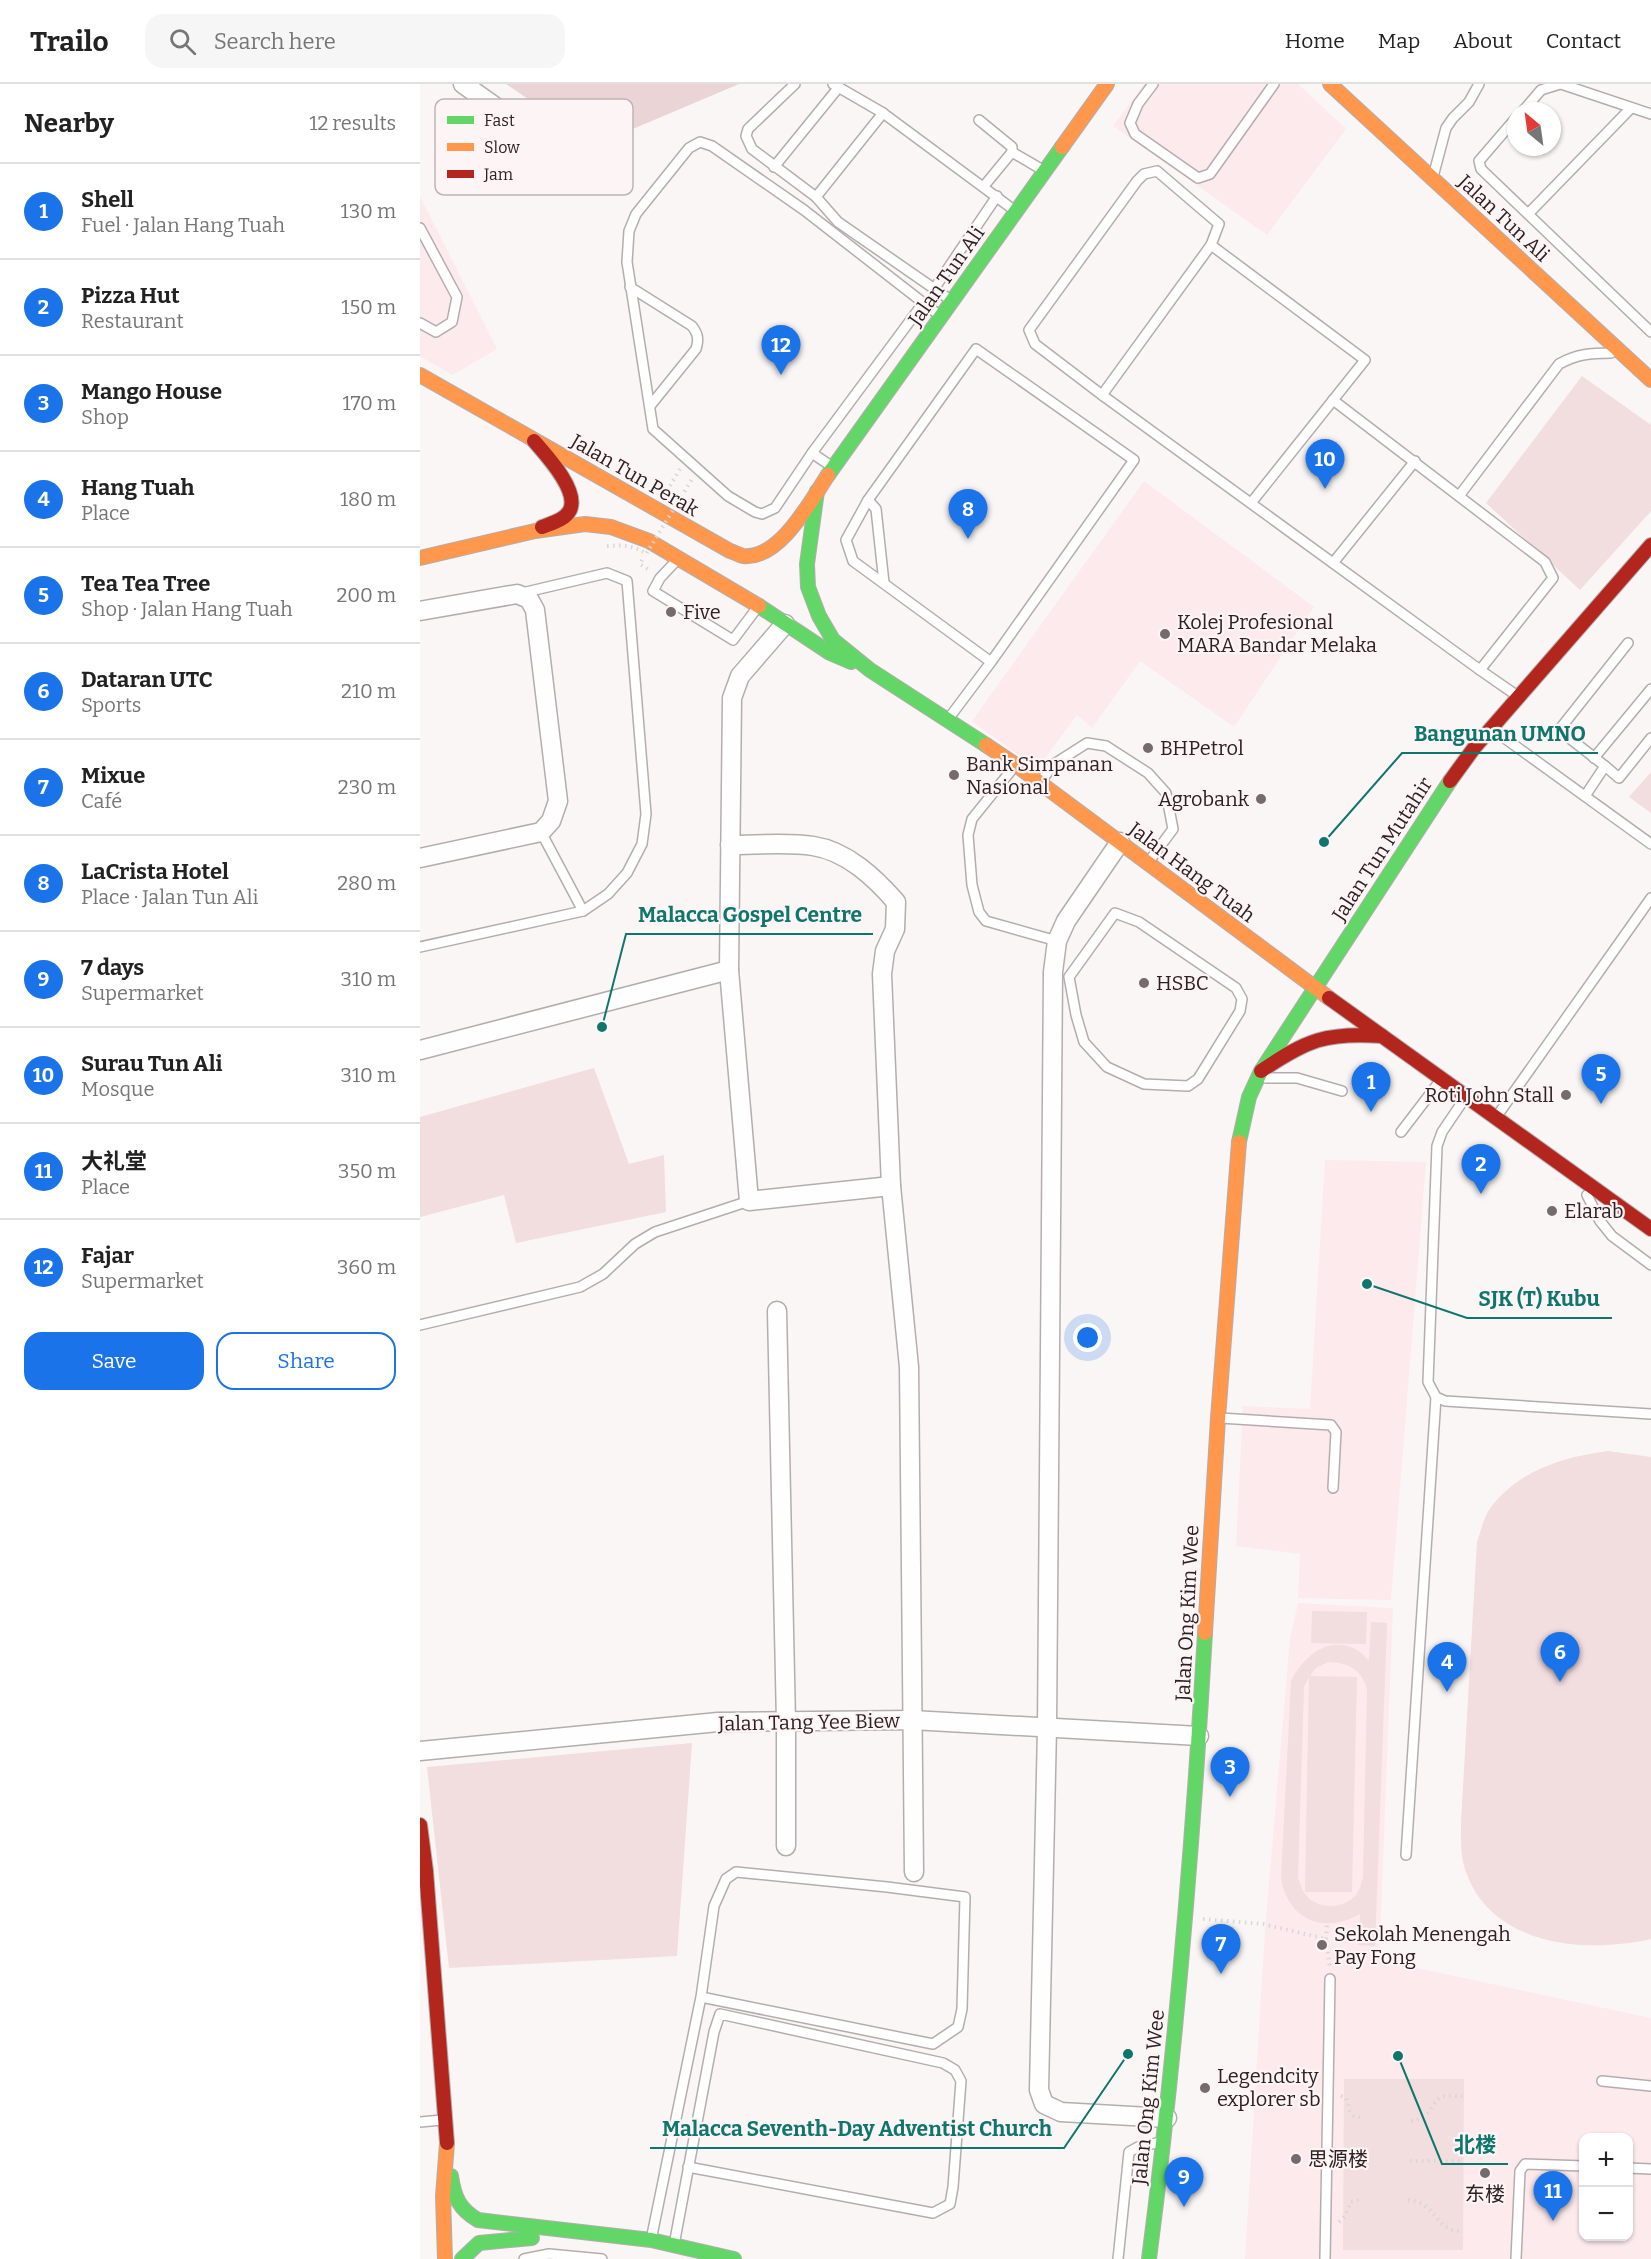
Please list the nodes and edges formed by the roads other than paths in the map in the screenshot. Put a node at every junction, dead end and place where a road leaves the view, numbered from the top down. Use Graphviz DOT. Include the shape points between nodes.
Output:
graph roads {
  1 [pos="463,84"];
  2 [pos="795,84"];
  3 [pos="1153,84"];
  4 [pos="1274,84"];
  5 [pos="1330,84"];
  6 [pos="1479,84"];
  7 [pos="1560,84"];
  8 [pos="836,85"];
  9 [pos="1104,86"];
  10 [pos="484,99"];
  11 [pos="1530,102"];
  12 [pos="1631,108"];
  13 [pos="883,113"];
  14 [pos="1651,114"];
  15 [pos="980,120"];
  16 [pos="1507,128"];
  17 [pos="1012,152"];
  18 [pos="774,167"];
  19 [pos="1044,171"];
  20 [pos="1432,178"];
  21 [pos="984,186"];
  22 [pos="997,196"];
  23 [pos="816,197"];
  24 [pos="1016,211"];
  25 [pos="1528,213"];
  26 [pos="420,228"];
  27 [pos="1211,244"];
  28 [pos="630,287"];
  29 [pos="934,289"];
  30 [pos="952,301"];
  31 [pos="924,303"];
  32 [pos="941,316"];
  33 [pos="420,323"];
  34 [pos="1651,332"];
  35 [pos="1622,353"];
  36 [pos="1651,361"];
  37 [pos="420,375"];
  38 [pos="1651,380"];
  39 [pos="1102,395"];
  40 [pos="1334,400"];
  41 [pos="650,406"];
  42 [pos="532,439"];
  43 [pos="812,453"];
  44 [pos="1415,461"];
  45 [pos="834,468"];
  46 [pos="817,491"];
  47 [pos="1459,496"];
  48 [pos="868,500"];
  49 [pos="1251,504"];
  50 [pos="535,531"];
  51 [pos="1651,544"];
  52 [pos="420,558"];
  53 [pos="678,558"];
  54 [pos="1333,563"];
  55 [pos="884,583"];
  56 [pos="517,594"];
  57 [pos="759,606"];
  58 [pos="420,611"];
  59 [pos="785,624"];
  60 [pos="1628,643"];
  61 [pos="991,662"];
  62 [pos="870,670"];
  63 [pos="1480,670"];
  64 [pos="1651,689"];
  65 [pos="1518,697"];
  66 [pos="948,720"];
  67 [pos="1490,727"];
  68 [pos="1651,738"];
  69 [pos="1594,758"];
  70 [pos="1016,765"];
  71 [pos="1605,766"];
  72 [pos="1039,782"];
  73 [pos="1585,796"];
  74 [pos="541,832"];
  75 [pos="1120,842"];
  76 [pos="1651,844"];
  77 [pos="730,845"];
  78 [pos="420,858"];
  79 [pos="1148,863"];
  80 [pos="1651,898"];
  81 [pos="583,911"];
  82 [pos="1058,941"];
  83 [pos="420,947"];
  84 [pos="729,970"];
  85 [pos="1061,974"];
  86 [pos="1314,987"];
  87 [pos="1382,1036"];
  88 [pos="420,1050"];
  89 [pos="1259,1074"];
  90 [pos="1441,1079"];
  91 [pos="1342,1091"];
  92 [pos="1466,1096"];
  93 [pos="1496,1118"];
  94 [pos="1401,1132"];
  95 [pos="1580,1178"];
  96 [pos="891,1186"];
  97 [pos="749,1201"];
  98 [pos="1651,1230"];
  99 [pos="1651,1264"];
  100 [pos="777,1311"];
  101 [pos="420,1325"];
  102 [pos="1436,1397"];
  103 [pos="1651,1414"];
  104 [pos="1218,1418"];
  105 [pos="1333,1488"];
  106 [pos="912,1720"];
  107 [pos="786,1722"];
  108 [pos="1047,1728"];
  109 [pos="1199,1736"];
  110 [pos="420,1751"];
  111 [pos="420,1825"];
  112 [pos="786,1846"];
  113 [pos="1406,1855"];
  114 [pos="423,1871"];
  115 [pos="914,1872"];
  116 [pos="426,1944"];
  117 [pos="1330,1979"];
  118 [pos="701,1997"];
  119 [pos="1602,2081"];
  120 [pos="1651,2086"];
  121 [pos="1167,2118"];
  122 [pos="445,2120"];
  123 [pos="420,2122"];
  124 [pos="1164,2142"];
  125 [pos="447,2149"];
  126 [pos="1579,2166"];
  127 [pos="688,2167"];
  128 [pos="1633,2168"];
  129 [pos="1651,2169"];
  130 [pos="565,2230"];
  131 [pos="651,2240"];
  132 [pos="674,2246"];
  133 [pos="445,2259"];
  134 [pos="462,2259"];
  135 [pos="524,2259"];
  136 [pos="602,2259"];
  137 [pos="734,2259"];
  138 [pos="1119,2259"];
  139 [pos="1149,2259"];
  140 [pos="1325,2259"];
  141 [pos="1516,2259"];
  1 -- 10 [label="street"];
  2 -- 18 [label="lane" via="748,129 746,136 752,149"];
  3 -- 4 [label="lane" via="1130,123 1135,134 1198,178 1210,174"];
  5 -- 20 [label="main road, Jalan Tun Ali"];
  6 -- 20 [label="lane" via="1446,128"];
  7 -- 11 [label="lane" via="1541,90"];
  7 -- 12 [label="lane"];
  8 -- 13 [label="lane"];
  8 -- 18 [label="lane"];
  9 -- 19 [label="main road, Jalan Tun Ali"];
  12 -- 14 [label="lane"];
  12 -- 25 [label="lane"];
  13 -- 21 [label="lane"];
  13 -- 23 [label="lane"];
  15 -- 17 [label="lane" via="1012,147"];
  16 -- 25 [label="lane" via="1479,161 1481,169"];
  17 -- 19 [label="lane"];
  17 -- 21 [label="lane"];
  18 -- 23 [label="lane"];
  19 -- 24 [label="main road, Jalan Tun Ali"];
  20 -- 35 [label="main road, Jalan Tun Ali"];
  21 -- 22 [label="lane"];
  22 -- 24 [label="lane"];
  22 -- 29 [label="lane"];
  23 -- 29 [label="lane" via="838,222"];
  24 -- 30 [label="main road, Jalan Tun Ali"];
  25 -- 34 [label="lane"];
  26 -- 33 [label="lane" via="457,297 452,322 436,332"];
  27 -- 39 [label="lane"];
  27 -- 39 [label="lane" via="1219,224 1157,171 1144,174 1029,330 1035,344"];
  27 -- 40 [label="lane" via="1365,360"];
  28 -- 31 [label="lane" via="627,255 631,222 689,148 700,142 712,146 804,210"];
  28 -- 41 [label="lane"];
  28 -- 41 [label="lane" via="697,333 696,349"];
  29 -- 30 [label="lane"];
  30 -- 32 [label="main road, Jalan Tun Ali"];
  31 -- 32 [label="lane"];
  31 -- 43 [label="lane"];
  32 -- 45 [label="main road, Jalan Tun Ali"];
  35 -- 36 [label="main road" via="1642,362"];
  35 -- 38 [label="main road, Jalan Tun Ali"];
  35 -- 47 [label="lane" via="1587,353 1560,364"];
  37 -- 42 [label="main road, Jalan Tun Perak"];
  39 -- 49 [label="lane"];
  40 -- 44 [label="lane"];
  40 -- 49 [label="lane"];
  41 -- 43 [label="lane" via="651,424 656,432 728,496 755,512 762,514 775,508"];
  42 -- 46 [label="main road, Jalan Tun Perak" via="743,556 772,547 798,521"];
  42 -- 50 [label="main road" via="564,481 571,507 565,517"];
  43 -- 45 [label="lane"];
  44 -- 47 [label="lane"];
  44 -- 54 [label="lane"];
  45 -- 46 [label="main road, Jalan Tun Ali"];
  46 -- 62 [label="main road, Jalan Hang Tuah" via="807,564 808,587 833,640"];
  47 -- 63 [label="lane" via="1545,562 1553,578"];
  48 -- 55 [label="lane" via="876,510"];
  48 -- 55 [label="lane" via="846,540 853,561"];
  48 -- 61 [label="lane" via="976,349 1134,460"];
  49 -- 54 [label="lane"];
  50 -- 52 [label="main road"];
  50 -- 53 [label="main road" via="585,524 611,527 649,541"];
  51 -- 65 [label="main road, Jalan Tun Mutahir"];
  53 -- 57 [label="main road"];
  53 -- 57 [label="lane" via="653,591 733,639"];
  54 -- 63 [label="lane"];
  55 -- 61 [label="lane"];
  56 -- 58 [label="street"];
  56 -- 74 [label="street" via="529,599 535,610 558,801 551,821"];
  56 -- 81 [label="lane" via="607,573 627,582 646,814 642,844 627,873 608,894"];
  57 -- 59 [label="main road"];
  59 -- 62 [label="main road" via="830,653"];
  59 -- 77 [label="street" via="740,676 732,698"];
  60 -- 69 [label="lane" via="1559,730"];
  61 -- 66 [label="lane"];
  62 -- 66 [label="main road, Jalan Hang Tuah"];
  63 -- 65 [label="lane"];
  64 -- 69 [label="lane"];
  65 -- 67 [label="main road, Jalan Tun Mutahir"];
  66 -- 70 [label="main road, Jalan Hang Tuah"];
  67 -- 73 [label="lane"];
  67 -- 86 [label="main road, Jalan Tun Mutahir" via="1449,782"];
  68 -- 71 [label="lane" via="1619,778"];
  69 -- 71 [label="lane"];
  70 -- 72 [label="main road, Jalan Hang Tuah"];
  70 -- 82 [label="lane" via="972,819 968,835 972,885 979,912 986,921"];
  71 -- 73 [label="lane"];
  72 -- 75 [label="main road, Jalan Hang Tuah"];
  72 -- 79 [label="lane" via="1054,764 1087,743 1106,746 1148,773 1166,793 1173,829"];
  73 -- 76 [label="lane"];
  74 -- 78 [label="street"];
  74 -- 81 [label="lane"];
  75 -- 79 [label="main road, Jalan Hang Tuah"];
  75 -- 82 [label="street" via="1066,921"];
  77 -- 84 [label="street"];
  77 -- 96 [label="street" via="813,846 836,853 876,879 896,902 896,928 885,951 882,974"];
  79 -- 86 [label="main road, Jalan Hang Tuah"];
  80 -- 93 [label="lane"];
  81 -- 83 [label="lane"];
  82 -- 85 [label="street"];
  84 -- 88 [label="street"];
  84 -- 97 [label="street"];
  85 -- 85 [label="lane" via="1115,912 1139,922 1236,988 1242,999 1240,1011 1198,1079 1188,1086 1144,1084 1107,1067 1084,1042"];
  85 -- 108 [label="street"];
  86 -- 87 [label="main road, Jalan Hang Tuah"];
  86 -- 89 [label="main road, Jalan Ong Kim Wee"];
  87 -- 89 [label="main road" via="1324,1036 1299,1046"];
  87 -- 90 [label="main road, Jalan Hang Tuah"];
  89 -- 91 [label="lane" via="1297,1078"];
  89 -- 104 [label="main road, Jalan Ong Kim Wee" via="1239,1140"];
  90 -- 92 [label="main road, Jalan Hang Tuah"];
  90 -- 94 [label="lane"];
  92 -- 93 [label="main road, Jalan Hang Tuah"];
  92 -- 102 [label="lane" via="1437,1146 1428,1382"];
  93 -- 95 [label="main road, Jalan Hang Tuah"];
  95 -- 98 [label="main road, Jalan Hang Tuah"];
  95 -- 99 [label="lane" via="1600,1221 1612,1236"];
  96 -- 97 [label="street"];
  96 -- 106 [label="street" via="909,1367"];
  97 -- 101 [label="lane" via="655,1232 635,1244 603,1275 580,1287"];
  100 -- 107 [label="street"];
  102 -- 103 [label="lane" via="1445,1401"];
  102 -- 113 [label="lane"];
  104 -- 105 [label="lane" via="1331,1425 1336,1432"];
  104 -- 109 [label="main road, Jalan Ong Kim Wee"];
  106 -- 107 [label="street, Jalan Tang Yee Biew"];
  106 -- 108 [label="street, Jalan Tang Yee Biew"];
  106 -- 115 [label="street"];
  107 -- 110 [label="street, Jalan Tang Yee Biew" via="718,1722"];
  107 -- 112 [label="street"];
  108 -- 109 [label="street, Jalan Tang Yee Biew"];
  108 -- 121 [label="street" via="1039,2090 1044,2104 1061,2112"];
  109 -- 121 [label="main road, Jalan Ong Kim Wee"];
  111 -- 114 [label="main road"];
  114 -- 116 [label="main road"];
  116 -- 122 [label="main road"];
  117 -- 140 [label="lane"];
  118 -- 118 [label="lane" via="714,1905 726,1879 736,1872 965,1897 962,2009 958,2027 933,2044"];
  118 -- 131 [label="lane"];
  119 -- 120 [label="lane"];
  121 -- 124 [label="main road, Jalan Ong Kim Wee"];
  122 -- 123 [label="lane"];
  122 -- 125 [label="main road"];
  124 -- 138 [label="lane" via="1129,2152"];
  124 -- 139 [label="main road, Jalan Ong Kim Wee"];
  125 -- 130 [label="main road" via="457,2204 466,2213 478,2220"];
  125 -- 133 [label="main road" via="442,2196"];
  126 -- 141 [label="lane" via="1526,2164 1520,2171"];
  127 -- 127 [label="lane" via="933,2213 950,2204 961,2081 956,2070 943,2063 720,2014"];
  127 -- 132 [label="lane"];
  128 -- 129 [label="lane"];
  130 -- 131 [label="main road"];
  130 -- 134 [label="main road" via="524,2240 479,2243"];
  131 -- 132 [label="main road"];
  132 -- 137 [label="main road"];
  135 -- 136 [label="lane" via="549,2254"];
}
